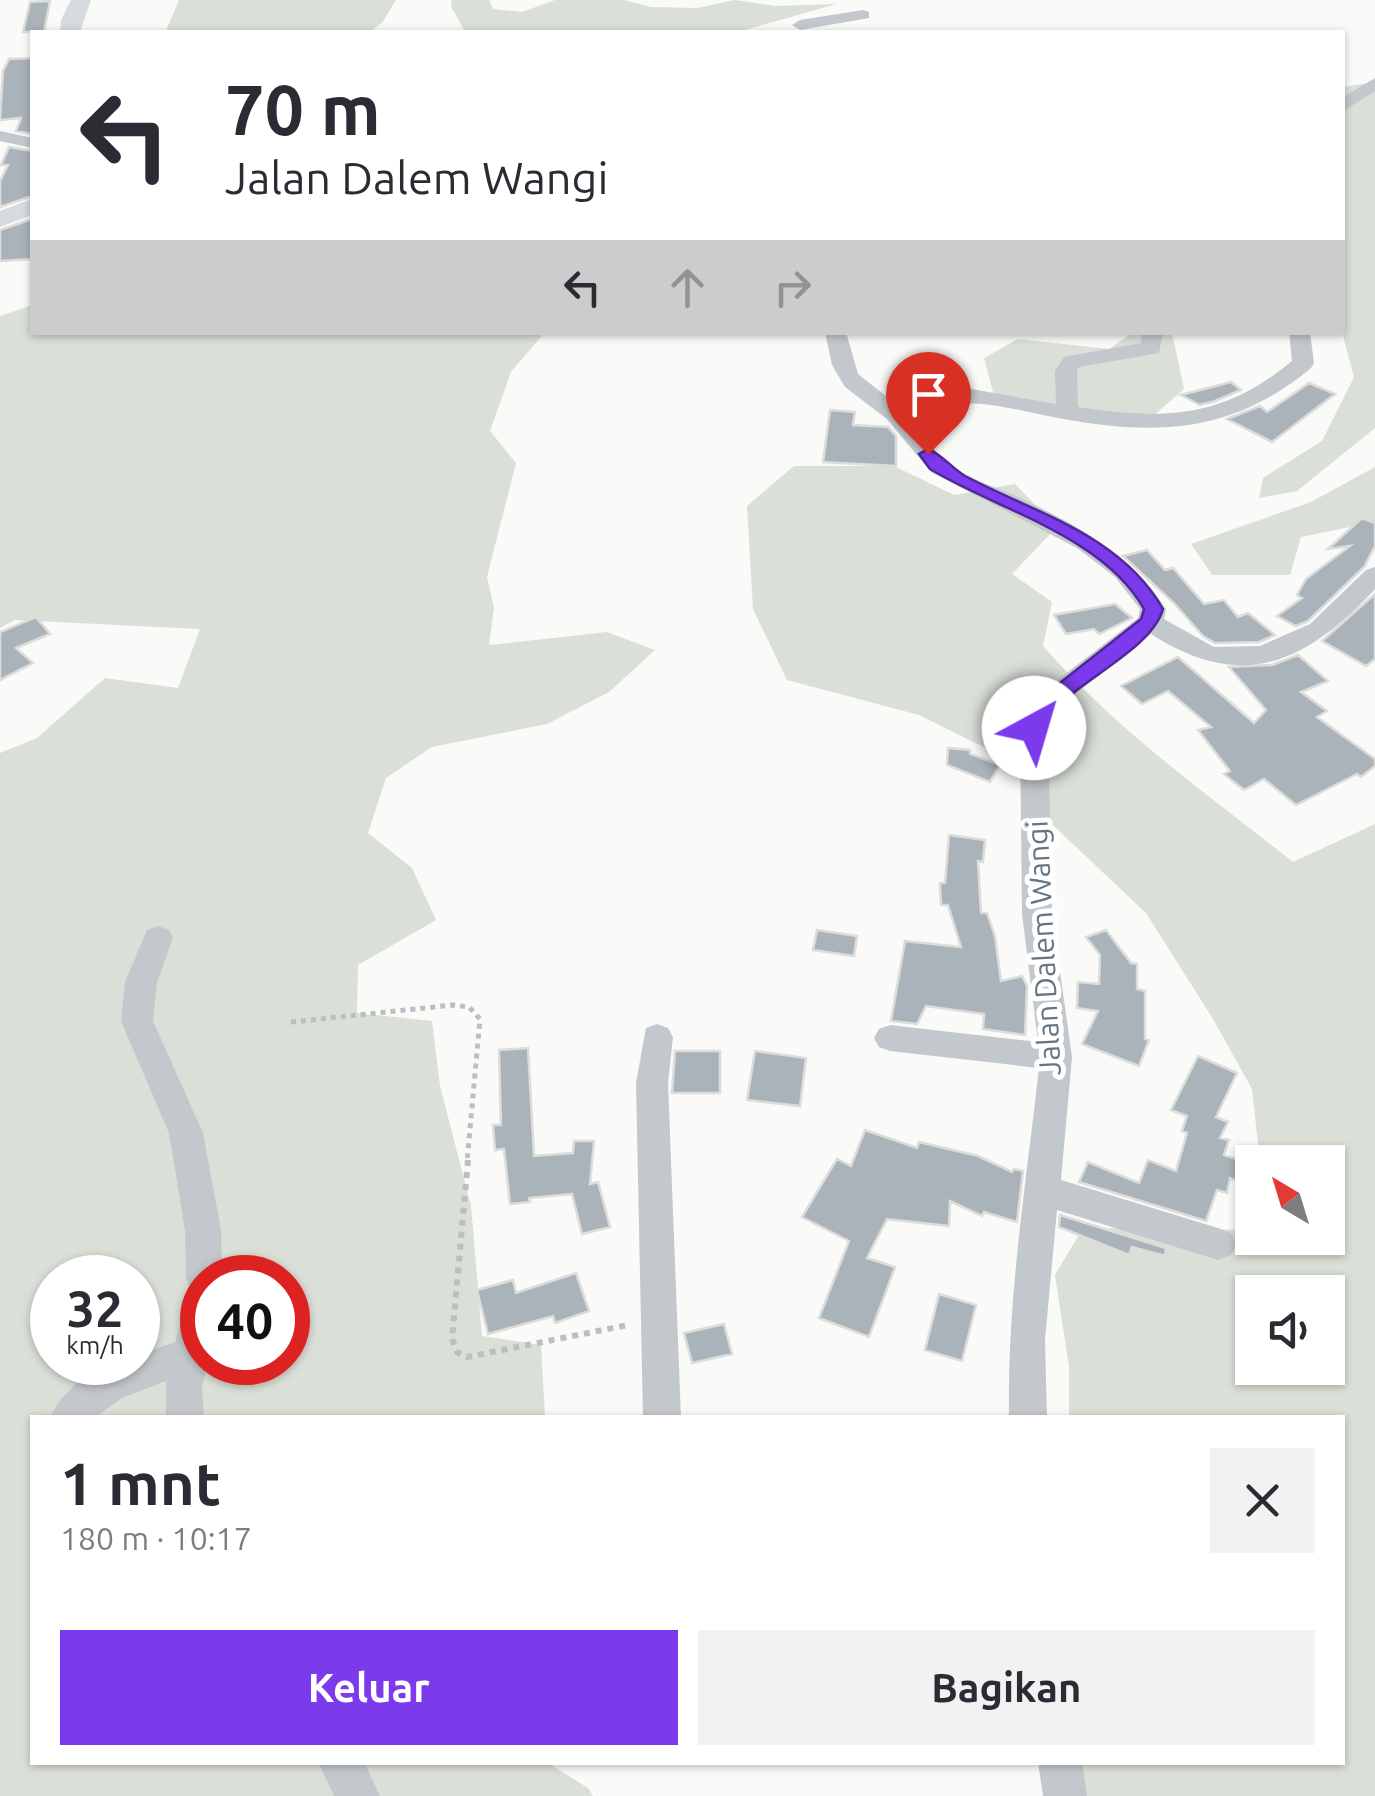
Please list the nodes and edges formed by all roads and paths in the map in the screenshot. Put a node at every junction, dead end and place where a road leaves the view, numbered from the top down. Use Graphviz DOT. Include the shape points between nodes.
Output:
graph roads {
  1 [pos="81,0"];
  2 [pos="862,8"];
  3 [pos="800,25"];
  4 [pos="70,30"];
  5 [pos="1375,83"];
  6 [pos="1345,105"];
  7 [pos="0,136"];
  8 [pos="30,142"];
  9 [pos="30,207"];
  10 [pos="0,220"];
  11 [pos="836,335"];
  12 [pos="1153,335"];
  13 [pos="1298,335"];
  14 [pos="1066,412"];
  15 [pos="893,413"];
  16 [pos="1375,575"];
  17 [pos="1150,622"];
  18 [pos="158,938"];
  19 [pos="291,1022"];
  20 [pos="657,1037"];
  21 [pos="890,1038"];
  22 [pos="1056,1057"];
  23 [pos="1043,1190"];
  24 [pos="1218,1244"];
  25 [pos="203,1255"];
  26 [pos="660,1319"];
  27 [pos="180,1359"];
  28 [pos="184,1385"];
  29 [pos="71,1415"];
  30 [pos="185,1415"];
  31 [pos="662,1415"];
  32 [pos="1028,1415"];
  33 [pos="342,1765"];
  34 [pos="1060,1765"];
  35 [pos="358,1796"];
  36 [pos="1065,1796"];
  1 -- 4 [label="main road"];
  2 -- 3 [label="street"];
  5 -- 6 [label="street"];
  7 -- 8 [label="street"];
  9 -- 10 [label="main road"];
  11 -- 15 [label="street" via="848,380"];
  12 -- 14 [label="street" via="1152,348 1072,362"];
  13 -- 14 [label="street" via="1303,363 1243,407 1219,416 1134,422"];
  14 -- 15 [label="street" via="954,394"];
  15 -- 17 [label="street" via="936,466 1042,517 1118,568 1145,594 1153,609"];
  16 -- 17 [label="street" via="1332,620 1272,650 1211,654"];
  17 -- 22 [label="street, Jalan Dalem Wangi" via="1063,690 1034,728 1037,914"];
  18 -- 25 [label="street" via="141,982 137,1021 186,1133"];
  19 -- 26 [label="path" via="453,1006 469,1007 480,1019 452,1340 457,1352 467,1358"];
  20 -- 26 [label="street" via="652,1083"];
  21 -- 22 [label="street"];
  22 -- 23 [label="street, Jalan Dalem Wangi"];
  23 -- 24 [label="street"];
  23 -- 32 [label="street, Jalan Dalem Wangi" via="1031,1265"];
  26 -- 31 [label="street"];
  27 -- 29 [label="street" via="108,1388"];
  28 -- 30 [label="street"];
  33 -- 35 [label="street"];
  34 -- 36 [label="street"];
}
